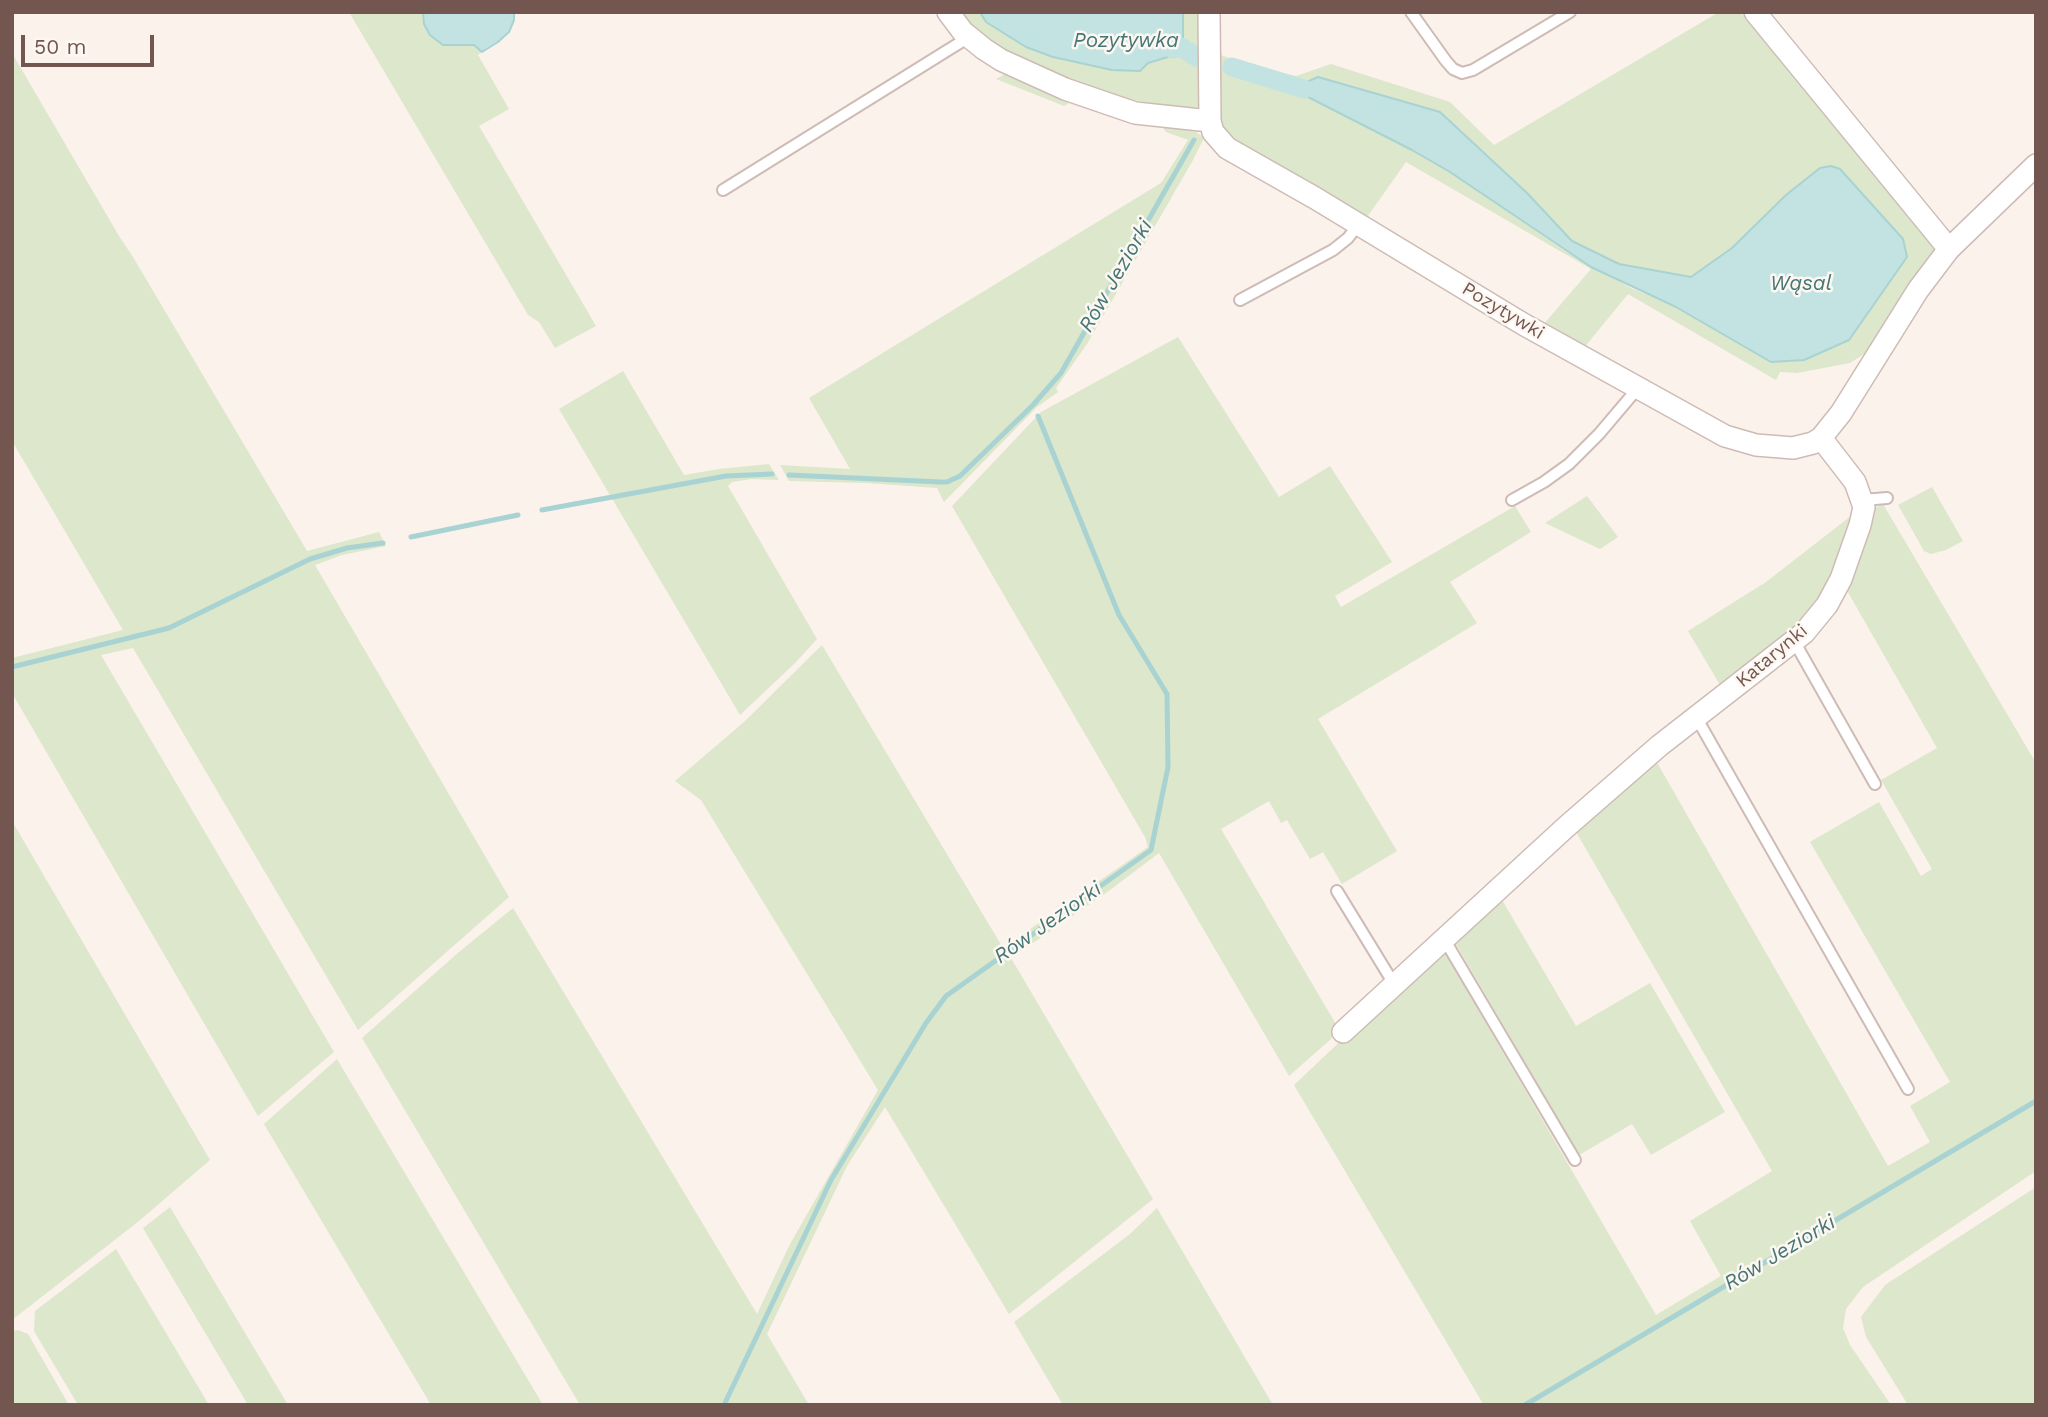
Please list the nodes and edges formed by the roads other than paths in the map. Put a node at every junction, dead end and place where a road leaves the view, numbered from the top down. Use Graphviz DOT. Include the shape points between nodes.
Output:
graph roads {
  1 [pos="948,12"];
  2 [pos="1209,12"];
  3 [pos="1411,12"];
  4 [pos="1570,12"];
  5 [pos="1755,12"];
  6 [pos="969,37"];
  7 [pos="1210,121"];
  8 [pos="2036,165"];
  9 [pos="723,190"];
  10 [pos="1357,225"];
  11 [pos="1949,249"];
  12 [pos="1240,300"];
  13 [pos="1638,388"];
  14 [pos="1821,438"];
  15 [pos="1887,498"];
  16 [pos="1512,500"];
  17 [pos="1863,500"];
  18 [pos="1794,641"];
  19 [pos="1696,717"];
  20 [pos="1875,784"];
  21 [pos="1337,891"];
  22 [pos="1443,937"];
  23 [pos="1394,984"];
  24 [pos="1343,1032"];
  25 [pos="1908,1089"];
  26 [pos="1574,1160"];
  1 -- 6 [label="street"];
  2 -- 7 [label="street"];
  3 -- 4 [label="lane" via="1446,61 1462,73"];
  5 -- 11 [label="street"];
  6 -- 7 [label="street" via="1001,60 1088,97 1135,113"];
  6 -- 9 [label="lane"];
  7 -- 10 [label="street, Pozytywki" via="1227,148"];
  8 -- 11 [label="street"];
  10 -- 12 [label="lane" via="1333,250"];
  10 -- 13 [label="street, Pozytywki"];
  11 -- 14 [label="street"];
  13 -- 14 [label="street, Pozytywki" via="1725,436 1745,442 1793,448"];
  13 -- 16 [label="lane" via="1569,464"];
  14 -- 17 [label="street"];
  15 -- 17 [label="lane"];
  17 -- 18 [label="street, Katarynki" via="1860,526 1837,588"];
  18 -- 19 [label="street, Katarynki"];
  18 -- 20 [label="lane"];
  19 -- 22 [label="street, Katarynki"];
  19 -- 25 [label="lane"];
  21 -- 23 [label="lane"];
  22 -- 23 [label="street, Katarynki"];
  22 -- 26 [label="lane"];
  23 -- 24 [label="street, Katarynki"];
}
